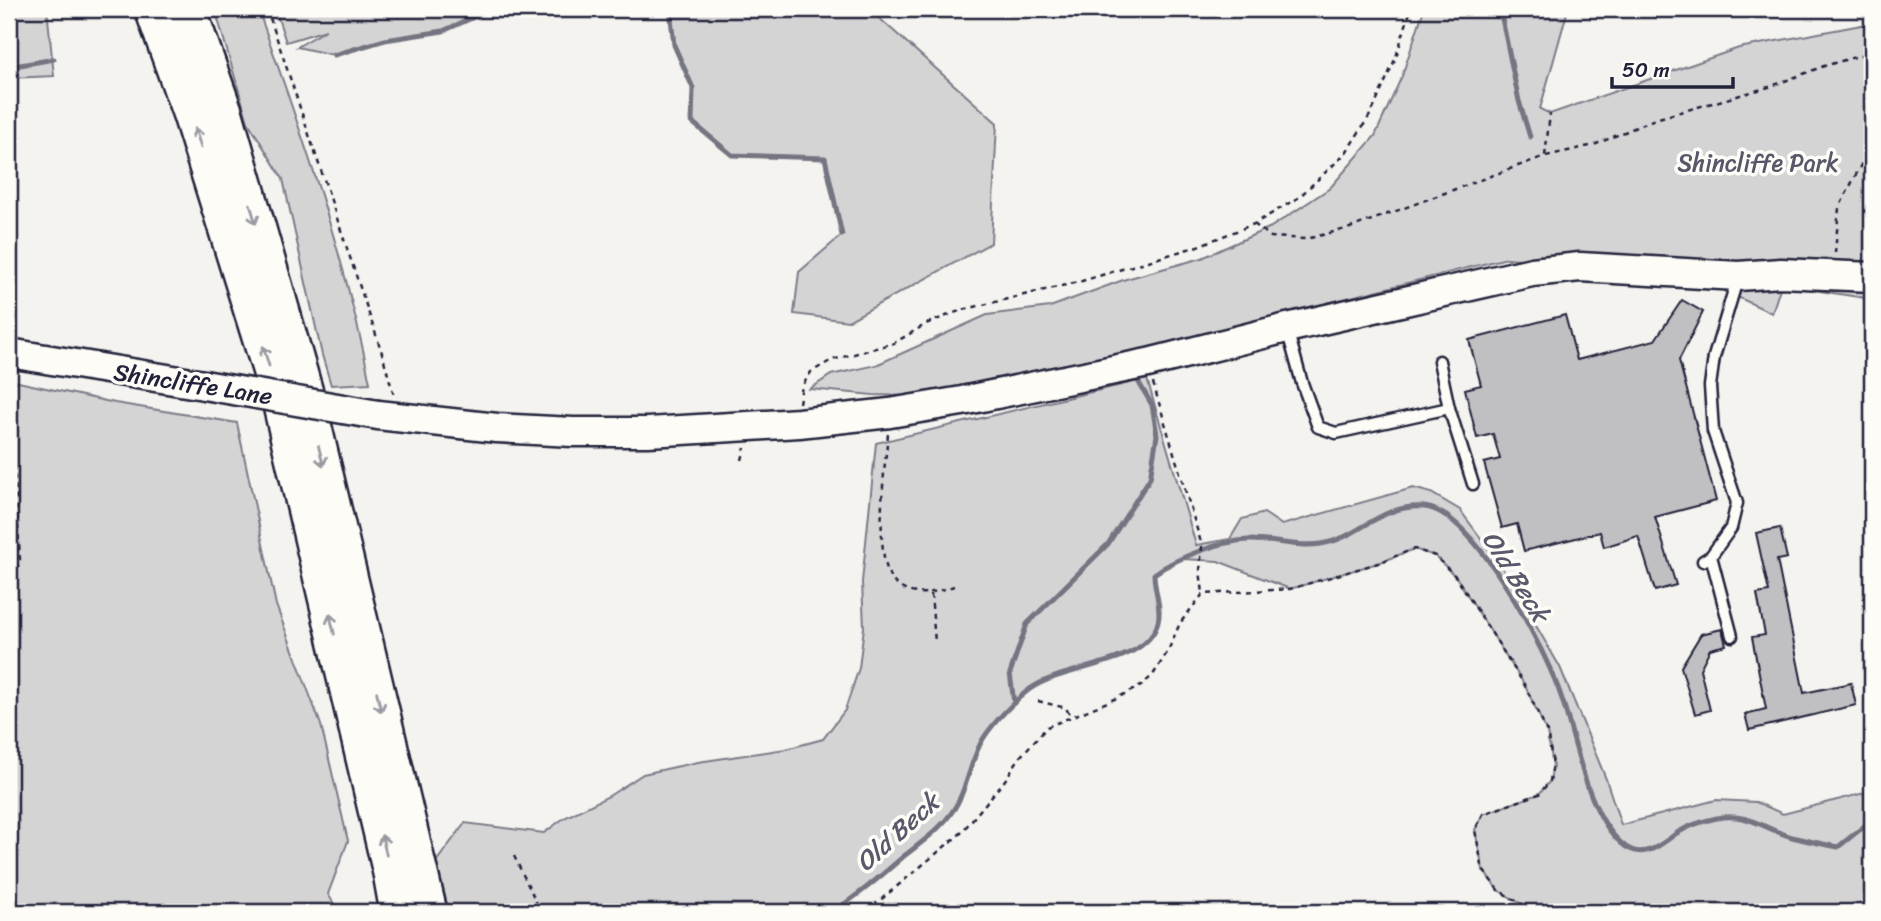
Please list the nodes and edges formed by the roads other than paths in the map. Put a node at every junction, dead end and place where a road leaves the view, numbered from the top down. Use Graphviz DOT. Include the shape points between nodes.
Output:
graph roads {
  1 [pos="153,9"];
  2 [pos="188,9"];
  3 [pos="1738,276"];
  4 [pos="1872,277"];
  5 [pos="1287,328"];
  6 [pos="12,354"];
  7 [pos="1439,361"];
  8 [pos="1449,408"];
  9 [pos="1473,484"];
  10 [pos="1732,636"];
  11 [pos="398,912"];
  12 [pos="429,912"];
  11 -- 1 [label="highway, one-way" via="280,401"];
  2 -- 12 [label="highway, one-way" via="224,111 308,403"];
  3 -- 4 [label="main road, Shincliffe Lane"];
  3 -- 5 [label="main road, Shincliffe Lane" via="1580,267 1532,272"];
  3 -- 10 [label="lane" via="1710,386 1713,431 1737,503 1731,528 1707,558"];
  5 -- 6 [label="main road, Shincliffe Lane, bridge" via="1149,363 890,413 749,428 648,432 496,428 387,416"];
  5 -- 8 [label="lane" via="1318,427 1336,433"];
  7 -- 8 [label="lane"];
  8 -- 9 [label="lane"];
}
